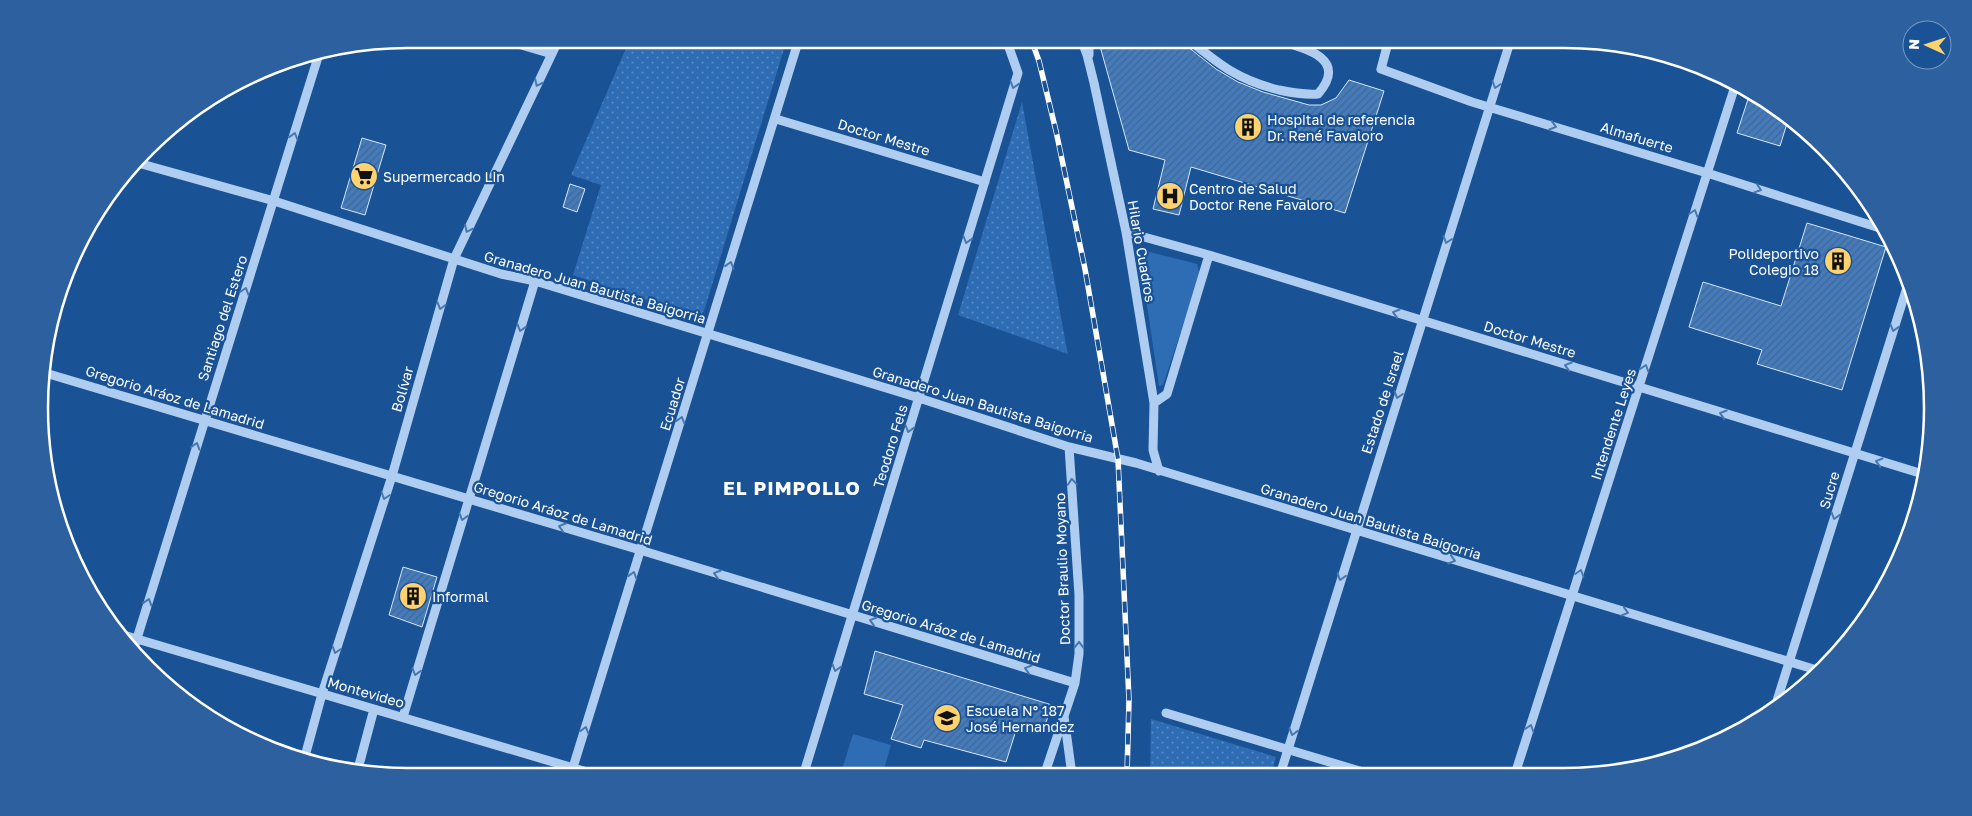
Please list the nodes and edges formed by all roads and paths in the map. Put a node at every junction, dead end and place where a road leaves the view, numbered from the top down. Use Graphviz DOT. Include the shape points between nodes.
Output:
graph roads {
  1 [pos="532,48"];
  2 [pos="555,48"];
  3 [pos="796,48"];
  4 [pos="1009,48"];
  5 [pos="1084,48"];
  6 [pos="1089,48"];
  7 [pos="1200,48"];
  8 [pos="1301,48"];
  9 [pos="1387,48"];
  10 [pos="1508,48"];
  11 [pos="552,54"];
  12 [pos="317,59"];
  13 [pos="1088,60"];
  14 [pos="1733,90"];
  15 [pos="1490,107"];
  16 [pos="776,119"];
  17 [pos="142,164"];
  18 [pos="1707,173"];
  19 [pos="985,182"];
  20 [pos="274,201"];
  21 [pos="1875,227"];
  22 [pos="1126,232"];
  23 [pos="1209,254"];
  24 [pos="454,259"];
  25 [pos="535,281"];
  26 [pos="1905,293"];
  27 [pos="1422,321"];
  28 [pos="708,335"];
  29 [pos="49,374"];
  30 [pos="1639,388"];
  31 [pos="919,398"];
  32 [pos="1154,403"];
  33 [pos="204,421"];
  34 [pos="1069,447"];
  35 [pos="1854,455"];
  36 [pos="1159,471"];
  37 [pos="1919,473"];
  38 [pos="392,476"];
  39 [pos="469,499"];
  40 [pos="1356,530"];
  41 [pos="640,550"];
  42 [pos="1572,596"];
  43 [pos="853,615"];
  44 [pos="130,637"];
  45 [pos="137,639"];
  46 [pos="135,644"];
  47 [pos="1789,662"];
  48 [pos="1813,669"];
  49 [pos="1075,684"];
  50 [pos="322,694"];
  51 [pos="1778,698"];
  52 [pos="374,709"];
  53 [pos="1166,713"];
  54 [pos="1064,714"];
  55 [pos="403,717"];
  56 [pos="1288,749"];
  57 [pos="306,753"];
  58 [pos="359,765"];
  59 [pos="573,767"];
  60 [pos="576,768"];
  61 [pos="805,768"];
  62 [pos="1047,768"];
  63 [pos="1071,768"];
  64 [pos="1282,768"];
  65 [pos="1350,768"];
  66 [pos="1517,768"];
  1 -- 11 [label="street"];
  2 -- 11 [label="street, Bolívar"];
  3 -- 16 [label="street, Ecuador"];
  4 -- 19 [label="street, Teodoro Fels, one-way" via="1018,73"];
  5 -- 13 [label="street, Hilario Cuadros"];
  6 -- 13 [label="street"];
  7 -- 8 [label="street" via="1248,81 1302,95 1318,94 1326,85 1329,71 1324,60"];
  9 -- 15 [label="street, Almafuerte" via="1381,69"];
  10 -- 15 [label="street, Estado de Israel, one-way"];
  11 -- 24 [label="street, Bolívar, one-way"];
  20 -- 12 [label="street, Santiago del Estero, one-way"];
  13 -- 22 [label="street, Hilario Cuadros"];
  14 -- 18 [label="street, Intendente Leyes"];
  15 -- 18 [label="street, Almafuerte, one-way"];
  15 -- 27 [label="street, Estado de Israel, one-way"];
  16 -- 19 [label="street, Doctor Mestre"];
  28 -- 16 [label="street, Ecuador, one-way"];
  17 -- 20 [label="street, Granadero Juan Bautista Baigorria"];
  18 -- 21 [label="street, Almafuerte, one-way"];
  30 -- 18 [label="street, Intendente Leyes, one-way"];
  19 -- 31 [label="street, Teodoro Fels, one-way"];
  20 -- 24 [label="street, Granadero Juan Bautista Baigorria"];
  33 -- 20 [label="street, Santiago del Estero, one-way"];
  22 -- 23 [label="street, Doctor Mestre"];
  22 -- 32 [label="street, Hilario Cuadros"];
  27 -- 23 [label="street, Doctor Mestre, one-way"];
  23 -- 32 [label="street" via="1168,394"];
  24 -- 25 [label="street, Granadero Juan Bautista Baigorria"];
  24 -- 38 [label="street, Bolívar, one-way"];
  25 -- 28 [label="street, Granadero Juan Bautista Baigorria"];
  25 -- 39 [label="street, one-way"];
  26 -- 35 [label="street, Sucre, one-way"];
  30 -- 27 [label="street, Doctor Mestre, one-way"];
  27 -- 40 [label="street, Estado de Israel, one-way"];
  28 -- 31 [label="street, Granadero Juan Bautista Baigorria"];
  41 -- 28 [label="street, Ecuador, one-way"];
  29 -- 33 [label="street, Gregorio Aráoz de Lamadrid"];
  35 -- 30 [label="street, Doctor Mestre, one-way"];
  42 -- 30 [label="street, Intendente Leyes, one-way"];
  31 -- 34 [label="street, Granadero Juan Bautista Baigorria"];
  31 -- 43 [label="street, Teodoro Fels, one-way"];
  32 -- 36 [label="street, Hilario Cuadros" via="1154,450"];
  33 -- 38 [label="street, Gregorio Aráoz de Lamadrid"];
  45 -- 33 [label="street, Santiago del Estero, one-way"];
  34 -- 36 [label="street, Granadero Juan Bautista Baigorria"];
  49 -- 34 [label="street, Doctor Braulio Moyano, one-way" via="1079,654 1079,595"];
  37 -- 35 [label="street, Doctor Mestre, one-way"];
  35 -- 47 [label="street, Sucre, one-way"];
  36 -- 40 [label="street, Granadero Juan Bautista Baigorria"];
  38 -- 39 [label="street, Gregorio Aráoz de Lamadrid"];
  38 -- 50 [label="street, Bolívar, one-way"];
  41 -- 39 [label="street, Gregorio Aráoz de Lamadrid, one-way"];
  39 -- 55 [label="street, one-way"];
  40 -- 42 [label="street, Granadero Juan Bautista Baigorria, one-way"];
  40 -- 56 [label="street, Estado de Israel, one-way"];
  43 -- 41 [label="street, Gregorio Aráoz de Lamadrid, one-way"];
  59 -- 41 [label="street, Ecuador, one-way"];
  42 -- 47 [label="street, Granadero Juan Bautista Baigorria, one-way"];
  66 -- 42 [label="street, Intendente Leyes, one-way"];
  49 -- 43 [label="street, Gregorio Aráoz de Lamadrid, one-way"];
  43 -- 61 [label="street, Teodoro Fels, one-way"];
  44 -- 45 [label="street, Montevideo"];
  45 -- 46 [label="street, Santiago del Estero"];
  45 -- 50 [label="street, Montevideo"];
  47 -- 48 [label="street, Granadero Juan Bautista Baigorria"];
  47 -- 51 [label="street, Sucre"];
  49 -- 54 [label="street, Doctor Braulio Moyano"];
  50 -- 52 [label="street, Montevideo"];
  50 -- 57 [label="street, Bolívar"];
  52 -- 55 [label="street, Montevideo"];
  52 -- 58 [label="street"];
  53 -- 56 [label="street"];
  54 -- 62 [label="street, Doctor Braulio Moyano"];
  54 -- 63 [label="street"];
  55 -- 59 [label="street, Montevideo"];
  56 -- 64 [label="street, Estado de Israel"];
  56 -- 65 [label="street"];
  59 -- 60 [label="street, Montevideo"];
}
